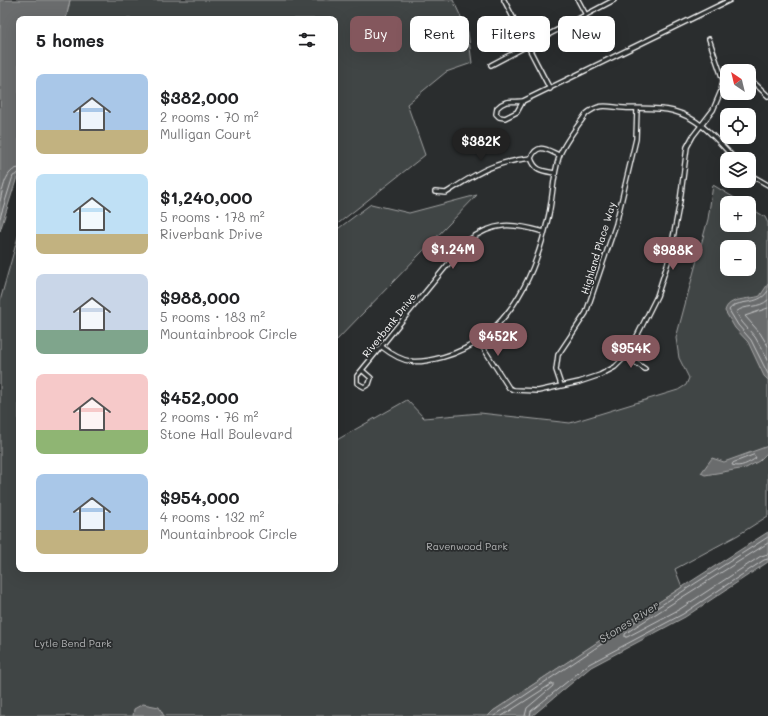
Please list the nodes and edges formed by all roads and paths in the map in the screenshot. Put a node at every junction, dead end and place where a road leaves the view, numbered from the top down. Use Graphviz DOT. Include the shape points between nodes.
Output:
graph roads {
  1 [pos="504,0"];
  2 [pos="578,0"];
  3 [pos="614,0"];
  4 [pos="730,0"];
  5 [pos="586,15"];
  6 [pos="513,16"];
  7 [pos="550,34"];
  8 [pos="709,39"];
  9 [pos="515,52"];
  10 [pos="532,52"];
  11 [pos="491,65"];
  12 [pos="720,69"];
  13 [pos="756,85"];
  14 [pos="550,89"];
  15 [pos="720,93"];
  16 [pos="768,96"];
  17 [pos="524,101"];
  18 [pos="638,109"];
  19 [pos="702,126"];
  20 [pos="729,152"];
  21 [pos="559,155"];
  22 [pos="530,158"];
  23 [pos="555,173"];
  24 [pos="756,179"];
  25 [pos="768,185"];
  26 [pos="435,192"];
  27 [pos="544,232"];
  28 [pos="479,341"];
  29 [pos="382,347"];
  30 [pos="626,356"];
  31 [pos="645,369"];
  32 [pos="363,371"];
  33 [pos="561,385"];
  1 -- 6 [label="street"];
  2 -- 5 [label="street"];
  3 -- 5 [label="street"];
  4 -- 14 [label="street"];
  5 -- 7 [label="street"];
  8 -- 12 [label="street"];
  9 -- 11 [label="street"];
  10 -- 14 [label="street"];
  13 -- 16 [label="street"];
  14 -- 17 [label="street"];
  15 -- 19 [label="street"];
  17 -- 17 [label="street" via="511,100 500,105 496,114 505,118 517,112"];
  18 -- 19 [label="street" via="672,111 688,116"];
  18 -- 21 [label="street" via="606,105 591,110"];
  18 -- 33 [label="street, Highland Place Way" via="636,139 616,224 586,314 558,355 556,370"];
  19 -- 20 [label="street"];
  19 -- 30 [label="street" via="687,147 669,259 657,296"];
  21 -- 22 [label="street" via="544,148 534,152"];
  21 -- 23 [label="street"];
  22 -- 23 [label="street" via="537,170"];
  22 -- 26 [label="street" via="501,162 470,177 446,194"];
  23 -- 27 [label="street"];
  24 -- 25 [label="street"];
  27 -- 28 [label="street" via="527,284 498,325"];
  27 -- 29 [label="street, Riverbank Drive" via="520,225 506,225 487,229 466,242"];
  28 -- 29 [label="street" via="450,355 421,363 404,361"];
  28 -- 33 [label="street" via="509,388 538,391"];
  29 -- 32 [label="street, Riverbank Drive"];
  30 -- 31 [label="street"];
  30 -- 33 [label="street" via="600,375"];
  32 -- 32 [label="street, Riverbank Drive" via="356,379 358,385 364,387 369,384 370,378"];
}
